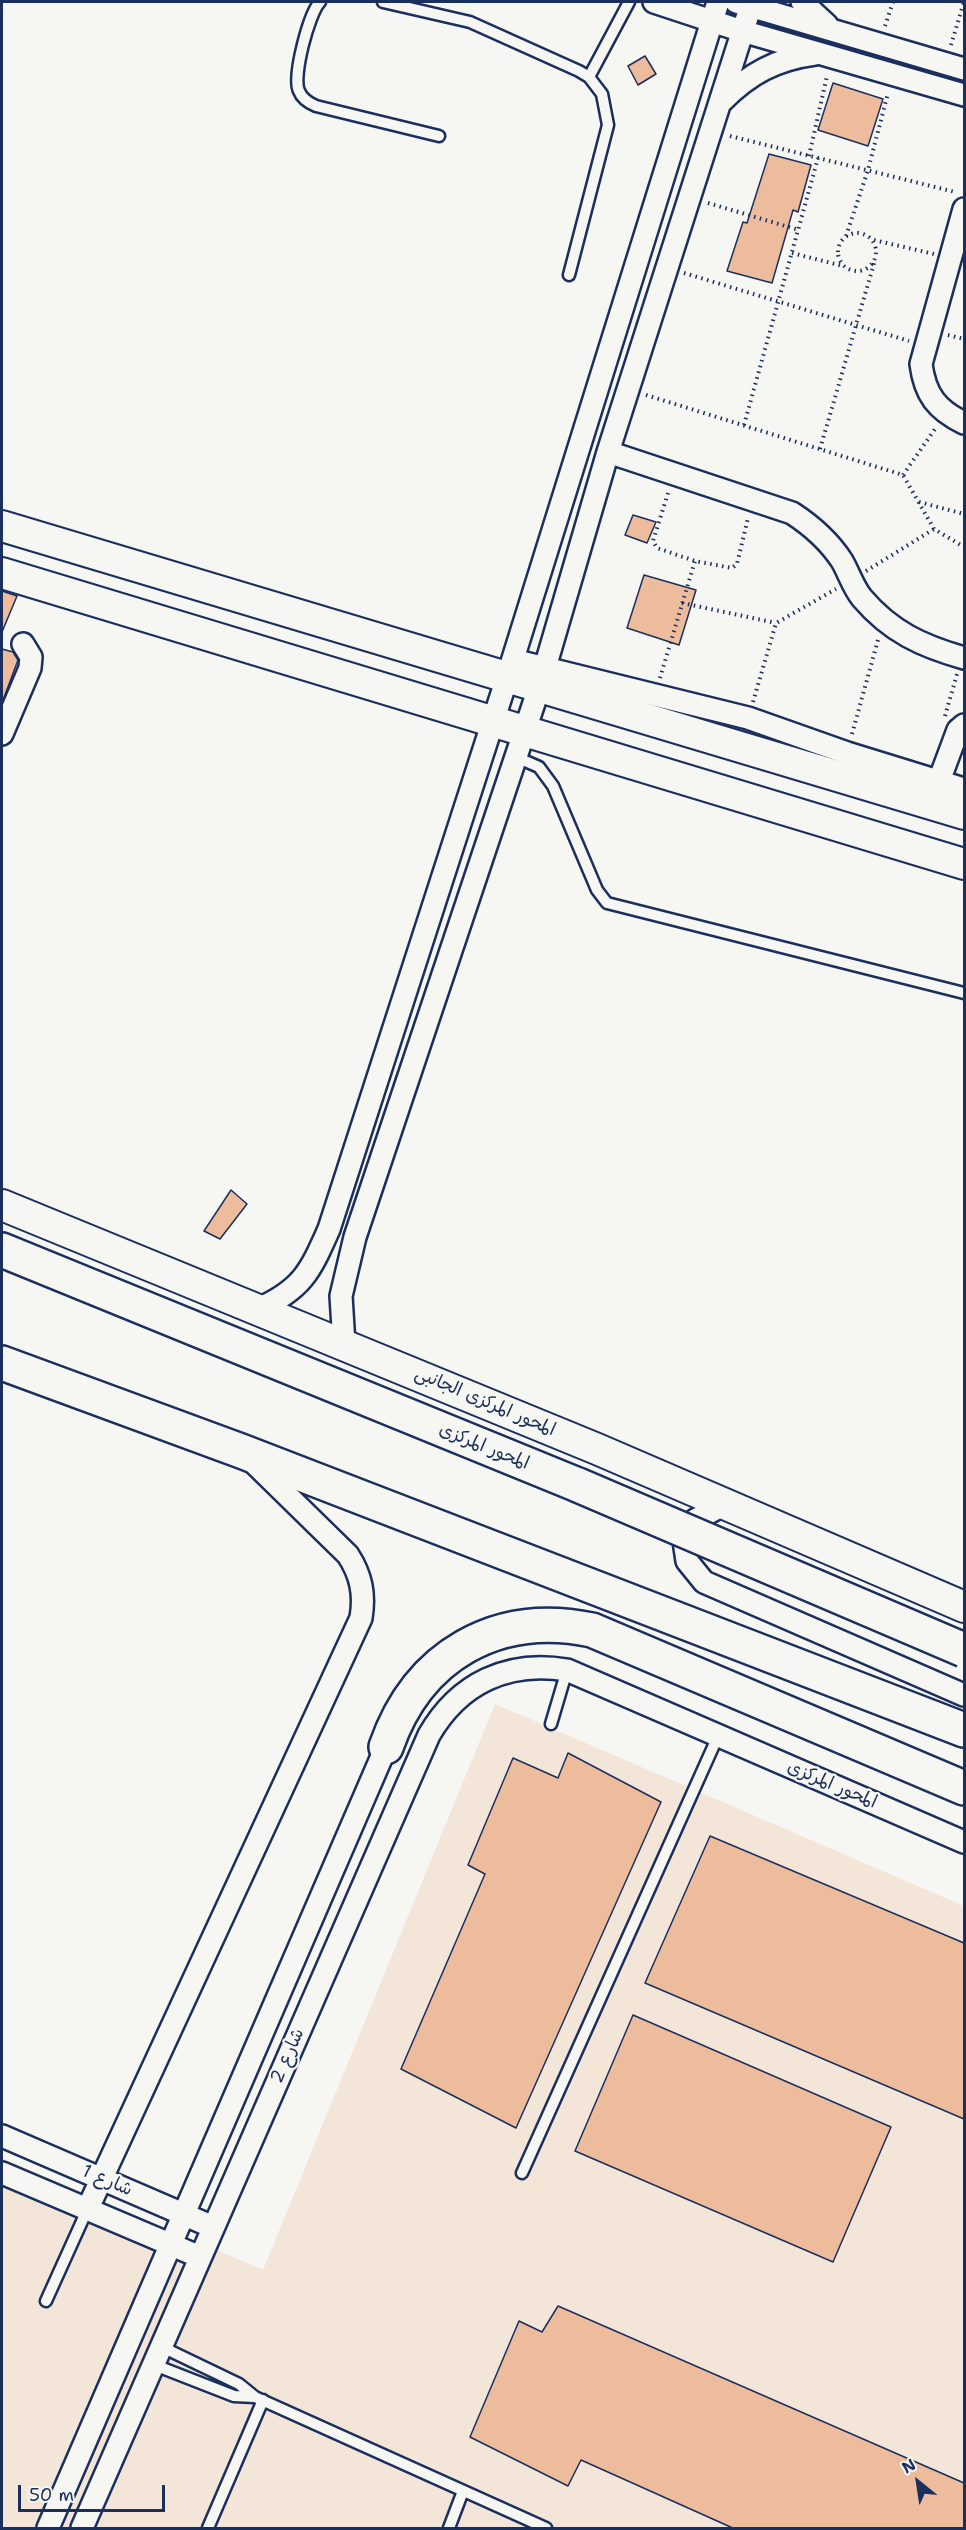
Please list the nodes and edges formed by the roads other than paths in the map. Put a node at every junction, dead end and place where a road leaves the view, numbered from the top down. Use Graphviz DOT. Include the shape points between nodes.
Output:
graph roads {
  1 [pos="320,2"];
  2 [pos="383,2"];
  3 [pos="629,2"];
  4 [pos="654,2"];
  5 [pos="802,2"];
  6 [pos="746,3"];
  7 [pos="715,11"];
  8 [pos="742,31"];
  9 [pos="835,31"];
  10 [pos="827,54"];
  11 [pos="955,66"];
  12 [pos="589,77"];
  13 [pos="962,98"];
  14 [pos="720,104"];
  15 [pos="439,136"];
  16 [pos="964,209"];
  17 [pos="569,275"];
  18 [pos="964,423"];
  19 [pos="608,452"];
  20 [pos="2,526"];
  21 [pos="2,573"];
  22 [pos="23,644"];
  23 [pos="964,658"];
  24 [pos="510,669"];
  25 [pos="542,678"];
  26 [pos="493,721"];
  27 [pos="964,725"];
  28 [pos="2,734"];
  29 [pos="521,744"];
  30 [pos="939,781"];
  31 [pos="964,789"];
  32 [pos="964,814"];
  33 [pos="964,864"];
  34 [pos="964,993"];
  35 [pos="2,1205"];
  36 [pos="329,1228"];
  37 [pos="355,1237"];
  38 [pos="2,1251"];
  39 [pos="256,1310"];
  40 [pos="344,1344"];
  41 [pos="2,1363"];
  42 [pos="240,1451"];
  43 [pos="725,1504"];
  44 [pos="964,1607"];
  45 [pos="964,1650"];
  46 [pos="567,1670"];
  47 [pos="964,1695"];
  48 [pos="551,1724"];
  49 [pos="964,1730"];
  50 [pos="718,1736"];
  51 [pos="386,1747"];
  52 [pos="964,1788"];
  53 [pos="964,1842"];
  54 [pos="2,2136"];
  55 [pos="2,2172"];
  56 [pos="522,2173"];
  57 [pos="102,2178"];
  58 [pos="88,2208"];
  59 [pos="182,2213"];
  60 [pos="213,2227"];
  61 [pos="169,2244"];
  62 [pos="200,2258"];
  63 [pos="46,2301"];
  64 [pos="156,2355"];
  65 [pos="259,2399"];
  66 [pos="463,2491"];
  67 [pos="48,2529"];
  68 [pos="82,2529"];
  69 [pos="207,2529"];
  70 [pos="449,2529"];
  71 [pos="546,2529"];
  1 -- 15 [label="lane" via="312,12 297,76 303,98 316,106"];
  2 -- 12 [label="lane" via="478,25"];
  3 -- 12 [label="lane"];
  4 -- 7 [label="street"];
  5 -- 9 [label="street"];
  6 -- 8 [label="street"];
  6 -- 9 [label="street"];
  7 -- 8 [label="street"];
  7 -- 24 [label="street"];
  8 -- 10 [label="street"];
  8 -- 14 [label="street"];
  9 -- 11 [label="street"];
  10 -- 13 [label="street"];
  10 -- 14 [label="street" via="765,66"];
  12 -- 17 [label="lane" via="602,94 608,125"];
  14 -- 19 [label="street"];
  16 -- 18 [label="street" via="921,364 932,400 945,414"];
  19 -- 23 [label="street" via="792,513 818,531 841,560 861,596 884,619 922,645"];
  19 -- 25 [label="street"];
  20 -- 24 [label="street"];
  21 -- 26 [label="street"];
  22 -- 28 [label="street" via="31,657 30,668"];
  24 -- 25 [label="street"];
  24 -- 26 [label="street"];
  25 -- 29 [label="street"];
  25 -- 30 [label="street" via="655,696 748,718"];
  25 -- 32 [label="street"];
  26 -- 29 [label="street"];
  26 -- 36 [label="street"];
  27 -- 30 [label="street" via="958,730"];
  29 -- 33 [label="street"];
  29 -- 34 [label="lane" via="553,786 597,890 607,903"];
  29 -- 37 [label="street"];
  30 -- 31 [label="street"];
  35 -- 39 [label="street, المحور المركزى الجانبى"];
  36 -- 37 [label="street"];
  36 -- 39 [label="street" via="303,1280 274,1303"];
  37 -- 40 [label="street" via="341,1296"];
  38 -- 45 [label="highway, المحور المركزى, bridge" via="578,1485"];
  39 -- 40 [label="street, المحور المركزى الجانبى"];
  40 -- 43 [label="street, المحور المركزى الجانبى"];
  41 -- 42 [label="highway"];
  42 -- 49 [label="highway"];
  42 -- 57 [label="street" via="348,1555 363,1591 361,1618"];
  43 -- 44 [label="street, المحور المركزى الجانبى"];
  43 -- 47 [label="street" via="695,1520 684,1541 687,1561 704,1582"];
  46 -- 48 [label="lane"];
  46 -- 50 [label="street, المحور المركزى"];
  46 -- 60 [label="street, شارع 2" via="534,1667 494,1675 459,1696 437,1721"];
  50 -- 53 [label="street, المحور المركزى"];
  50 -- 56 [label="lane"];
  51 -- 52 [label="highway" via="409,1698 447,1658 485,1636 506,1630 571,1625 592,1630"];
  51 -- 59 [label="street, شارع 2"];
  54 -- 57 [label="street, شارع 1"];
  55 -- 58 [label="street, شارع 1"];
  57 -- 58 [label="street"];
  57 -- 59 [label="street, شارع 1"];
  58 -- 61 [label="street, شارع 1"];
  58 -- 63 [label="lane"];
  59 -- 60 [label="street, شارع 1"];
  59 -- 61 [label="street, شارع 2"];
  60 -- 62 [label="street, شارع 2"];
  61 -- 62 [label="street, شارع 1"];
  61 -- 67 [label="street, شارع 2"];
  62 -- 64 [label="street, شارع 2"];
  64 -- 65 [label="lane" via="239,2384"];
  64 -- 65 [label="lane" via="234,2396"];
  64 -- 68 [label="street, شارع 2"];
  65 -- 66 [label="lane"];
  65 -- 69 [label="lane"];
  66 -- 70 [label="lane"];
  66 -- 71 [label="lane"];
}
